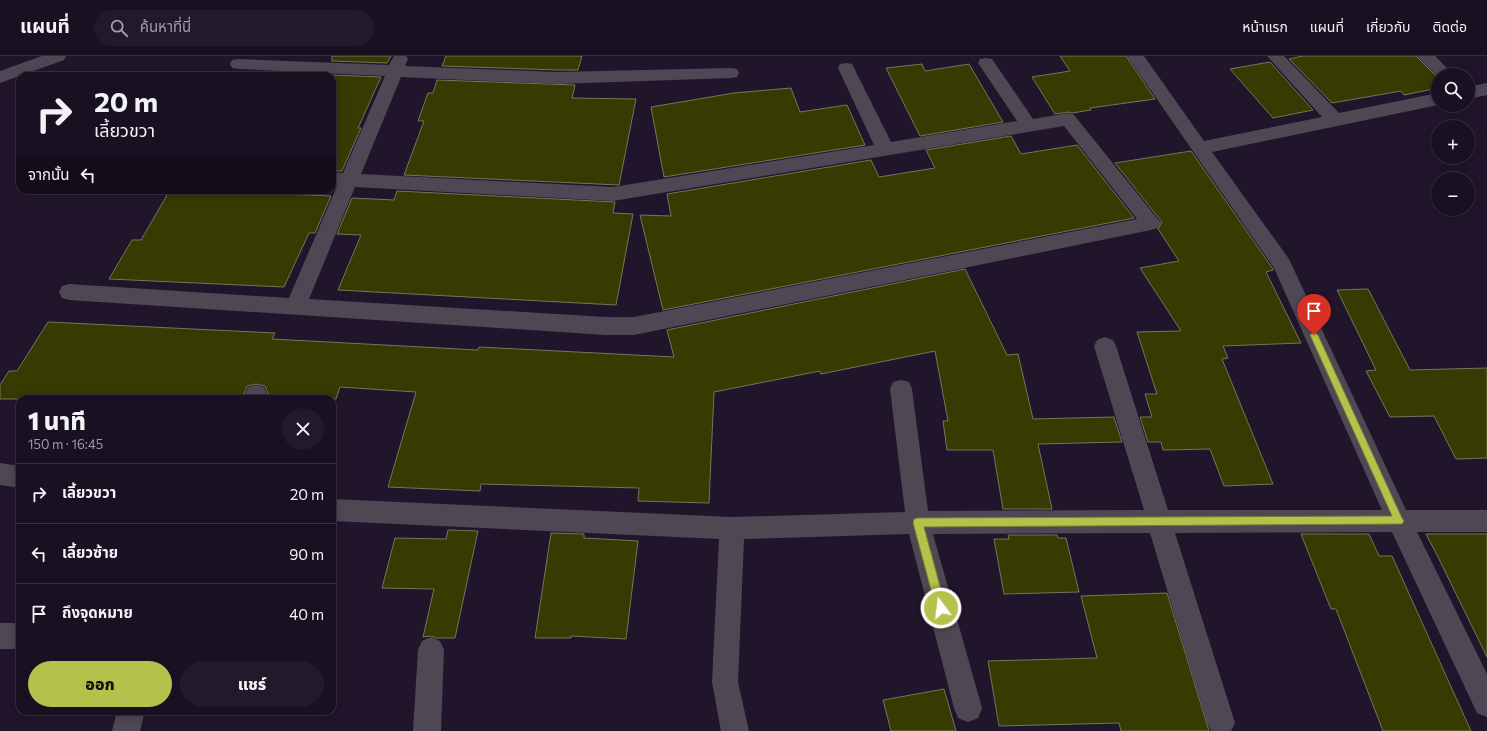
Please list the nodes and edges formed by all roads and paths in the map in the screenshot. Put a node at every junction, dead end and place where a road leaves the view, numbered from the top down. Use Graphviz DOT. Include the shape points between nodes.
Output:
graph roads {
  1 [pos="58,56"];
  2 [pos="1135,56"];
  3 [pos="1275,56"];
  4 [pos="1425,56"];
  5 [pos="398,63"];
  6 [pos="986,63"];
  7 [pos="238,64"];
  8 [pos="846,68"];
  9 [pos="1438,68"];
  10 [pos="731,73"];
  11 [pos="0,77"];
  12 [pos="1487,90"];
  13 [pos="1475,92"];
  14 [pos="1431,100"];
  15 [pos="1335,120"];
  16 [pos="1028,125"];
  17 [pos="1200,148"];
  18 [pos="885,149"];
  19 [pos="341,179"];
  20 [pos="336,193"];
  21 [pos="336,194"];
  22 [pos="69,292"];
  23 [pos="296,306"];
  24 [pos="1105,346"];
  25 [pos="901,389"];
  26 [pos="0,474"];
  27 [pos="16,476"];
  28 [pos="336,510"];
  29 [pos="1399,521"];
  30 [pos="1487,521"];
  31 [pos="1159,522"];
  32 [pos="918,523"];
  33 [pos="732,528"];
  34 [pos="0,636"];
  35 [pos="16,636"];
  36 [pos="430,650"];
  37 [pos="1487,703"];
  38 [pos="968,708"];
  39 [pos="130,715"];
  40 [pos="1221,723"];
  41 [pos="126,731"];
  42 [pos="426,731"];
  43 [pos="735,731"];
  1 -- 11 [label="street"];
  2 -- 17 [label="street"];
  3 -- 15 [label="street"];
  4 -- 9 [label="street"];
  5 -- 7 [label="street"];
  5 -- 10 [label="street" via="557,78"];
  5 -- 19 [label="street"];
  6 -- 16 [label="street"];
  8 -- 18 [label="street"];
  12 -- 13 [label="street"];
  14 -- 15 [label="street"];
  15 -- 17 [label="street"];
  16 -- 18 [label="street"];
  16 -- 23 [label="street" via="1068,119 1151,223 634,326"];
  17 -- 29 [label="street" via="1282,264"];
  18 -- 19 [label="street" via="613,194"];
  19 -- 20 [label="street"];
  21 -- 23 [label="street"];
  22 -- 23 [label="street"];
  24 -- 31 [label="street"];
  25 -- 32 [label="street"];
  26 -- 27 [label="street"];
  28 -- 33 [label="street"];
  29 -- 30 [label="street"];
  29 -- 31 [label="street"];
  29 -- 37 [label="street"];
  31 -- 32 [label="street"];
  31 -- 40 [label="street"];
  32 -- 33 [label="street"];
  32 -- 38 [label="street"];
  33 -- 43 [label="street" via="726,682"];
  34 -- 35 [label="street"];
  36 -- 42 [label="street"];
  39 -- 41 [label="street"];
}
